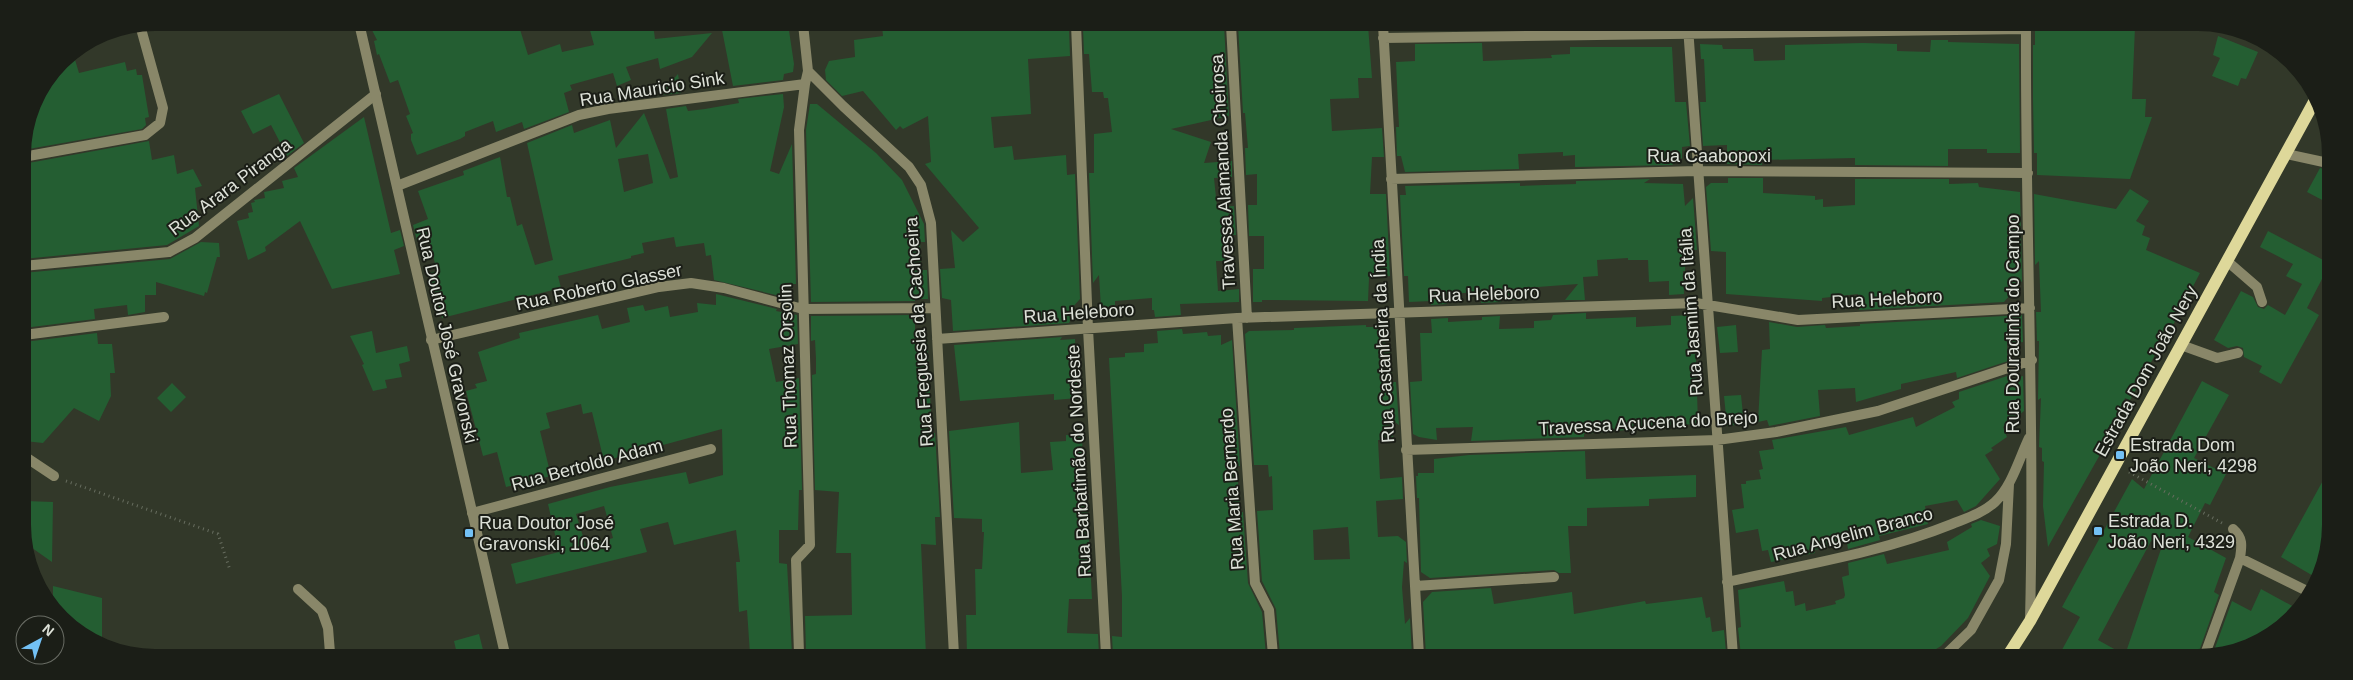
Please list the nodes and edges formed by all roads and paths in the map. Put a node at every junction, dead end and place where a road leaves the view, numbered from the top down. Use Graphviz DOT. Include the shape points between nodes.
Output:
graph roads {
  1 [pos="1230,31"];
  2 [pos="1382,31"];
  3 [pos="1611,31"];
  4 [pos="1688,31"];
  5 [pos="2026,31"];
  6 [pos="361,32"];
  7 [pos="804,32"];
  8 [pos="1076,32"];
  9 [pos="142,33"];
  10 [pos="1383,38"];
  11 [pos="808,71"];
  12 [pos="805,84"];
  13 [pos="376,94"];
  14 [pos="2312,106"];
  15 [pos="2286,154"];
  16 [pos="32,156"];
  17 [pos="2322,162"];
  18 [pos="1697,171"];
  19 [pos="2028,173"];
  20 [pos="1391,179"];
  21 [pos="397,186"];
  22 [pos="2227,262"];
  23 [pos="32,265"];
  24 [pos="2262,302"];
  25 [pos="1707,305"];
  26 [pos="935,308"];
  27 [pos="2030,308"];
  28 [pos="803,309"];
  29 [pos="1398,314"];
  30 [pos="164,317"];
  31 [pos="1242,318"];
  32 [pos="1088,329"];
  33 [pos="32,334"];
  34 [pos="431,340"];
  35 [pos="937,340"];
  36 [pos="2181,345"];
  37 [pos="2238,353"];
  38 [pos="2032,360"];
  39 [pos="2030,435"];
  40 [pos="1716,440"];
  41 [pos="711,449"];
  42 [pos="1406,450"];
  43 [pos="31,461"];
  44 [pos="2115,465"];
  45 [pos="54,476"];
  46 [pos="2009,483"];
  47 [pos="472,513"];
  48 [pos="2233,529"];
  49 [pos="2240,558"];
  50 [pos="230,570"];
  51 [pos="1554,577"];
  52 [pos="1727,582"];
  53 [pos="1415,586"];
  54 [pos="298,590"];
  55 [pos="2303,590"];
  56 [pos="2030,621"];
  57 [pos="1272,648"];
  58 [pos="1419,648"];
  59 [pos="1732,648"];
  60 [pos="1952,648"];
  61 [pos="2013,648"];
  62 [pos="2207,648"];
  63 [pos="330,649"];
  64 [pos="504,649"];
  65 [pos="799,649"];
  66 [pos="954,649"];
  67 [pos="1106,649"];
  1 -- 31 [label="street, Travessa Alamanda Cheirosa"];
  2 -- 10 [label="street, Rua Castanheira da Índia"];
  3 -- 10 [label="street"];
  4 -- 18 [label="street, Rua Jasmim da Itália"];
  5 -- 19 [label="street, Rua Douradinha do Campo"];
  6 -- 13 [label="street, Rua Doutor José Gravonski"];
  7 -- 11 [label="street"];
  8 -- 32 [label="street, Rua Barbatimão do Nordeste"];
  9 -- 16 [label="street" via="163,108 160,123 145,135"];
  10 -- 20 [label="street, Rua Castanheira da Índia"];
  11 -- 12 [label="street, Rua Thomaz Orsolin"];
  11 -- 26 [label="street, Rua Freguesia da Cachoeira" via="909,167 921,185 931,223"];
  12 -- 21 [label="street, Rua Mauricio Sink" via="579,115"];
  12 -- 28 [label="street, Rua Thomaz Orsolin" via="799,130"];
  13 -- 21 [label="street, Rua Doutor José Gravonski"];
  13 -- 23 [label="street, Rua Arara Piranga" via="180,247 161,253"];
  14 -- 15 [label="main road, Estrada Dom João Nery"];
  15 -- 17 [label="street"];
  15 -- 22 [label="main road, Estrada Dom João Nery"];
  18 -- 19 [label="street, Rua Caabopoxi"];
  18 -- 20 [label="street, Rua Caabopoxi"];
  18 -- 25 [label="street, Rua Jasmim da Itália"];
  19 -- 27 [label="street, Rua Douradinha do Campo"];
  20 -- 29 [label="street, Rua Castanheira da Índia"];
  21 -- 34 [label="street, Rua Doutor José Gravonski"];
  22 -- 24 [label="street" via="2257,287"];
  22 -- 36 [label="main road, Estrada Dom João Nery"];
  25 -- 27 [label="street, Rua Heleboro" via="1798,320"];
  25 -- 29 [label="street, Rua Heleboro"];
  25 -- 40 [label="street, Rua Jasmim da Itália"];
  26 -- 28 [label="street, Rua Roberto Glasser"];
  26 -- 35 [label="street, Rua Freguesia da Cachoeira"];
  27 -- 38 [label="street, Rua Douradinha do Campo"];
  28 -- 34 [label="street, Rua Roberto Glasser" via="724,288 691,283 658,287"];
  28 -- 65 [label="street, Rua Thomaz Orsolin" via="810,545 796,560"];
  29 -- 31 [label="street, Rua Heleboro"];
  29 -- 42 [label="street, Rua Castanheira da Índia"];
  30 -- 33 [label="street"];
  31 -- 32 [label="street, Rua Heleboro"];
  31 -- 57 [label="street, Rua Maria Bernardo" via="1254,583 1269,610"];
  32 -- 35 [label="street, Rua Heleboro"];
  32 -- 67 [label="street, Rua Barbatimão do Nordeste"];
  34 -- 47 [label="street, Rua Doutor José Gravonski"];
  35 -- 66 [label="street, Rua Freguesia da Cachoeira"];
  36 -- 37 [label="street" via="2217,358"];
  36 -- 44 [label="main road, Estrada Dom João Nery"];
  38 -- 39 [label="street, Rua Douradinha do Campo"];
  38 -- 40 [label="street, Travessa Açucena do Brejo" via="1878,411 1776,432"];
  39 -- 46 [label="street, Rua Angelim Branco"];
  39 -- 56 [label="street, Rua Douradinha do Campo"];
  40 -- 42 [label="street, Travessa Açucena do Brejo"];
  40 -- 52 [label="street, Rua Jasmim da Itália"];
  41 -- 47 [label="street, Rua Bertoldo Adam"];
  42 -- 53 [label="street, Rua Castanheira da Índia"];
  43 -- 45 [label="street"];
  44 -- 48 [label="path"];
  44 -- 56 [label="main road, Estrada Dom João Nery"];
  45 -- 50 [label="path" via="218,534"];
  46 -- 52 [label="street, Rua Angelim Branco" via="1996,501 1980,513 1931,532 1878,548"];
  46 -- 60 [label="street" via="2006,544 1999,580 1971,630"];
  47 -- 64 [label="street, Rua Doutor José Gravonski"];
  48 -- 49 [label="street" via="2240,535"];
  49 -- 55 [label="street"];
  49 -- 62 [label="street"];
  51 -- 53 [label="street"];
  52 -- 59 [label="street, Rua Jasmim da Itália"];
  53 -- 58 [label="street, Rua Castanheira da Índia"];
  54 -- 63 [label="street" via="322,611 328,628"];
  56 -- 61 [label="main road, Estrada Dom João Nery"];
}
